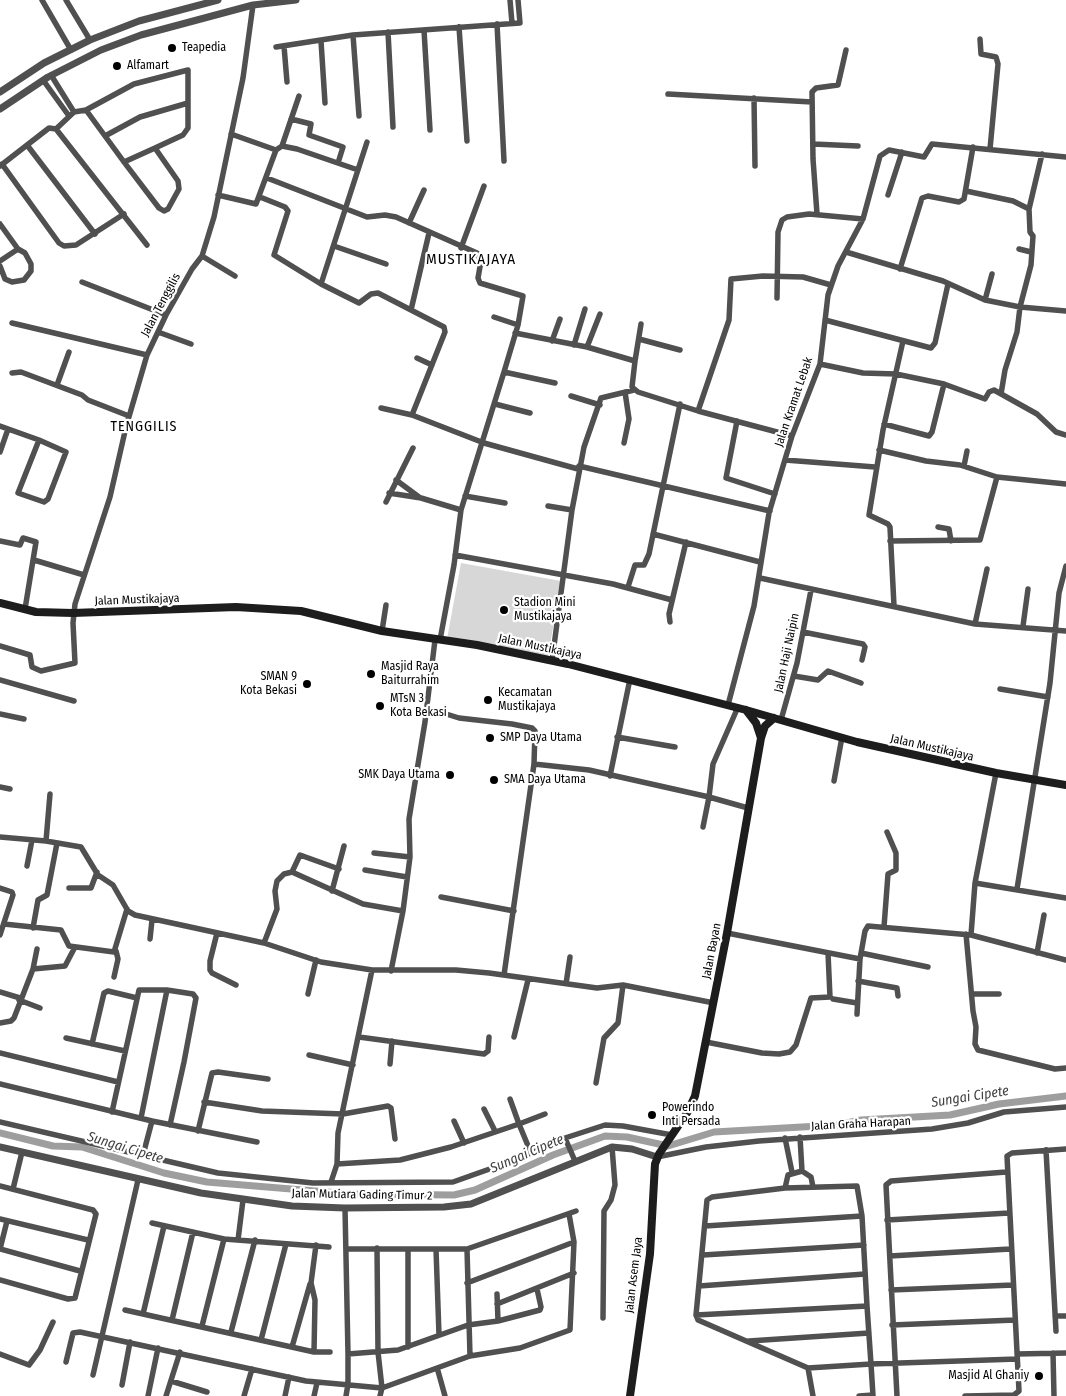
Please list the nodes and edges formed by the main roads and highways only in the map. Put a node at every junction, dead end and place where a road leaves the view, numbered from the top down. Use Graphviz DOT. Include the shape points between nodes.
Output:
graph roads {
  1 [pos="0,604"];
  2 [pos="746,710"];
  3 [pos="777,719"];
  4 [pos="761,738"];
  5 [pos="1066,785"];
  6 [pos="657,1157"];
  7 [pos="630,1396"];
  1 -- 2 [label="main road, Jalan Mustikajaya" via="73,613 236,608 301,611 382,631 552,661"];
  2 -- 3 [label="main road, Jalan Mustikajaya"];
  2 -- 4 [label="main road" via="756,723"];
  3 -- 4 [label="main road, Jalan Bayan" via="765,726"];
  3 -- 5 [label="main road, Jalan Mustikajaya" via="996,774"];
  4 -- 6 [label="main road, Jalan Bayan" via="693,1104"];
  6 -- 7 [label="main road, Jalan Asem Jaya" via="650,1254"];
}
